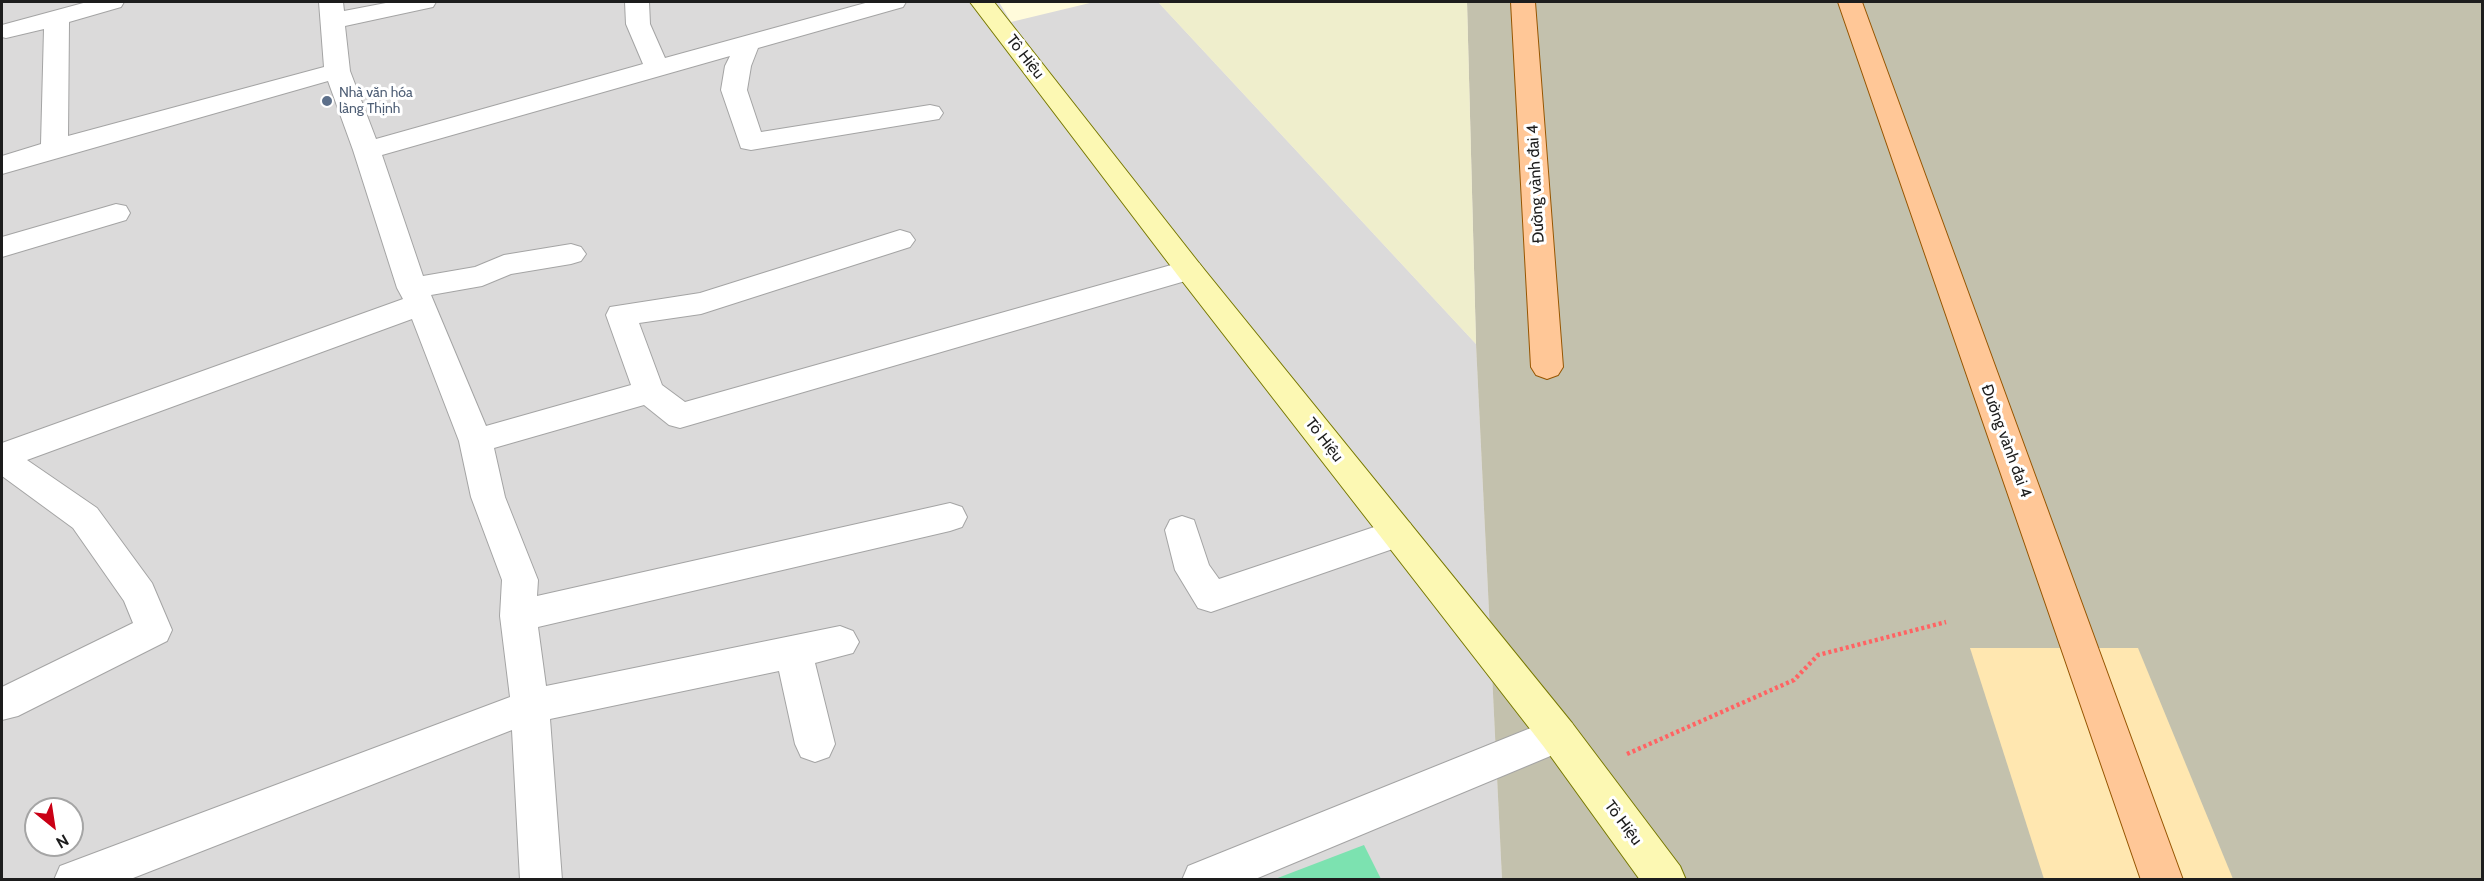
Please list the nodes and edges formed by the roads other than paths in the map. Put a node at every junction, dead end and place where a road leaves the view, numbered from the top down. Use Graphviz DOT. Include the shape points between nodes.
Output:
graph roads {
  1 [pos="112,2"];
  2 [pos="424,2"];
  3 [pos="637,2"];
  4 [pos="894,2"];
  5 [pos="982,2"];
  6 [pos="1523,2"];
  7 [pos="1850,2"];
  8 [pos="332,11"];
  9 [pos="57,18"];
  10 [pos="6,31"];
  11 [pos="748,43"];
  12 [pos="657,68"];
  13 [pos="337,71"];
  14 [pos="930,113"];
  15 [pos="54,150"];
  16 [pos="367,150"];
  17 [pos="2,165"];
  18 [pos="116,213"];
  19 [pos="900,240"];
  20 [pos="2,247"];
  21 [pos="571,254"];
  22 [pos="1189,270"];
  23 [pos="417,296"];
  24 [pos="1546,367"];
  25 [pos="649,392"];
  26 [pos="476,441"];
  27 [pos="2,456"];
  28 [pos="950,517"];
  29 [pos="1182,530"];
  30 [pos="1398,533"];
  31 [pos="518,616"];
  32 [pos="840,642"];
  33 [pos="794,652"];
  34 [pos="4,704"];
  35 [pos="530,706"];
  36 [pos="1558,735"];
  37 [pos="815,744"];
  38 [pos="75,879"];
  39 [pos="541,879"];
  40 [pos="1203,879"];
  41 [pos="1665,879"];
  42 [pos="2162,879"];
  1 -- 9 [label="street"];
  2 -- 8 [label="street"];
  3 -- 12 [label="street" via="638,24"];
  4 -- 11 [label="street"];
  5 -- 22 [label="main road, Tô Hiệu"];
  6 -- 24 [label="main road, Đường vành đai 4"];
  7 -- 42 [label="main road, Đường vành đai 4"];
  8 -- 13 [label="street"];
  9 -- 10 [label="street"];
  9 -- 15 [label="street"];
  11 -- 12 [label="street"];
  11 -- 14 [label="street" via="738,66 734,90 751,142"];
  12 -- 16 [label="street"];
  13 -- 15 [label="street"];
  13 -- 16 [label="street"];
  15 -- 17 [label="street"];
  16 -- 23 [label="street"];
  18 -- 20 [label="street"];
  19 -- 25 [label="street" via="701,303 621,315"];
  21 -- 23 [label="street" via="504,265"];
  22 -- 25 [label="street" via="680,416"];
  22 -- 30 [label="main road, Tô Hiệu"];
  23 -- 26 [label="street"];
  23 -- 27 [label="street"];
  25 -- 26 [label="street"];
  26 -- 31 [label="street" via="488,497 520,580"];
  27 -- 34 [label="street" via="18,472 85,518 139,594 154,630"];
  28 -- 31 [label="street"];
  29 -- 30 [label="street" via="1193,570 1211,597"];
  30 -- 36 [label="main road, Tô Hiệu"];
  31 -- 35 [label="street"];
  32 -- 33 [label="street"];
  33 -- 35 [label="street"];
  33 -- 37 [label="street"];
  35 -- 38 [label="street"];
  35 -- 39 [label="street"];
  36 -- 40 [label="street"];
  36 -- 41 [label="main road, Tô Hiệu"];
}
